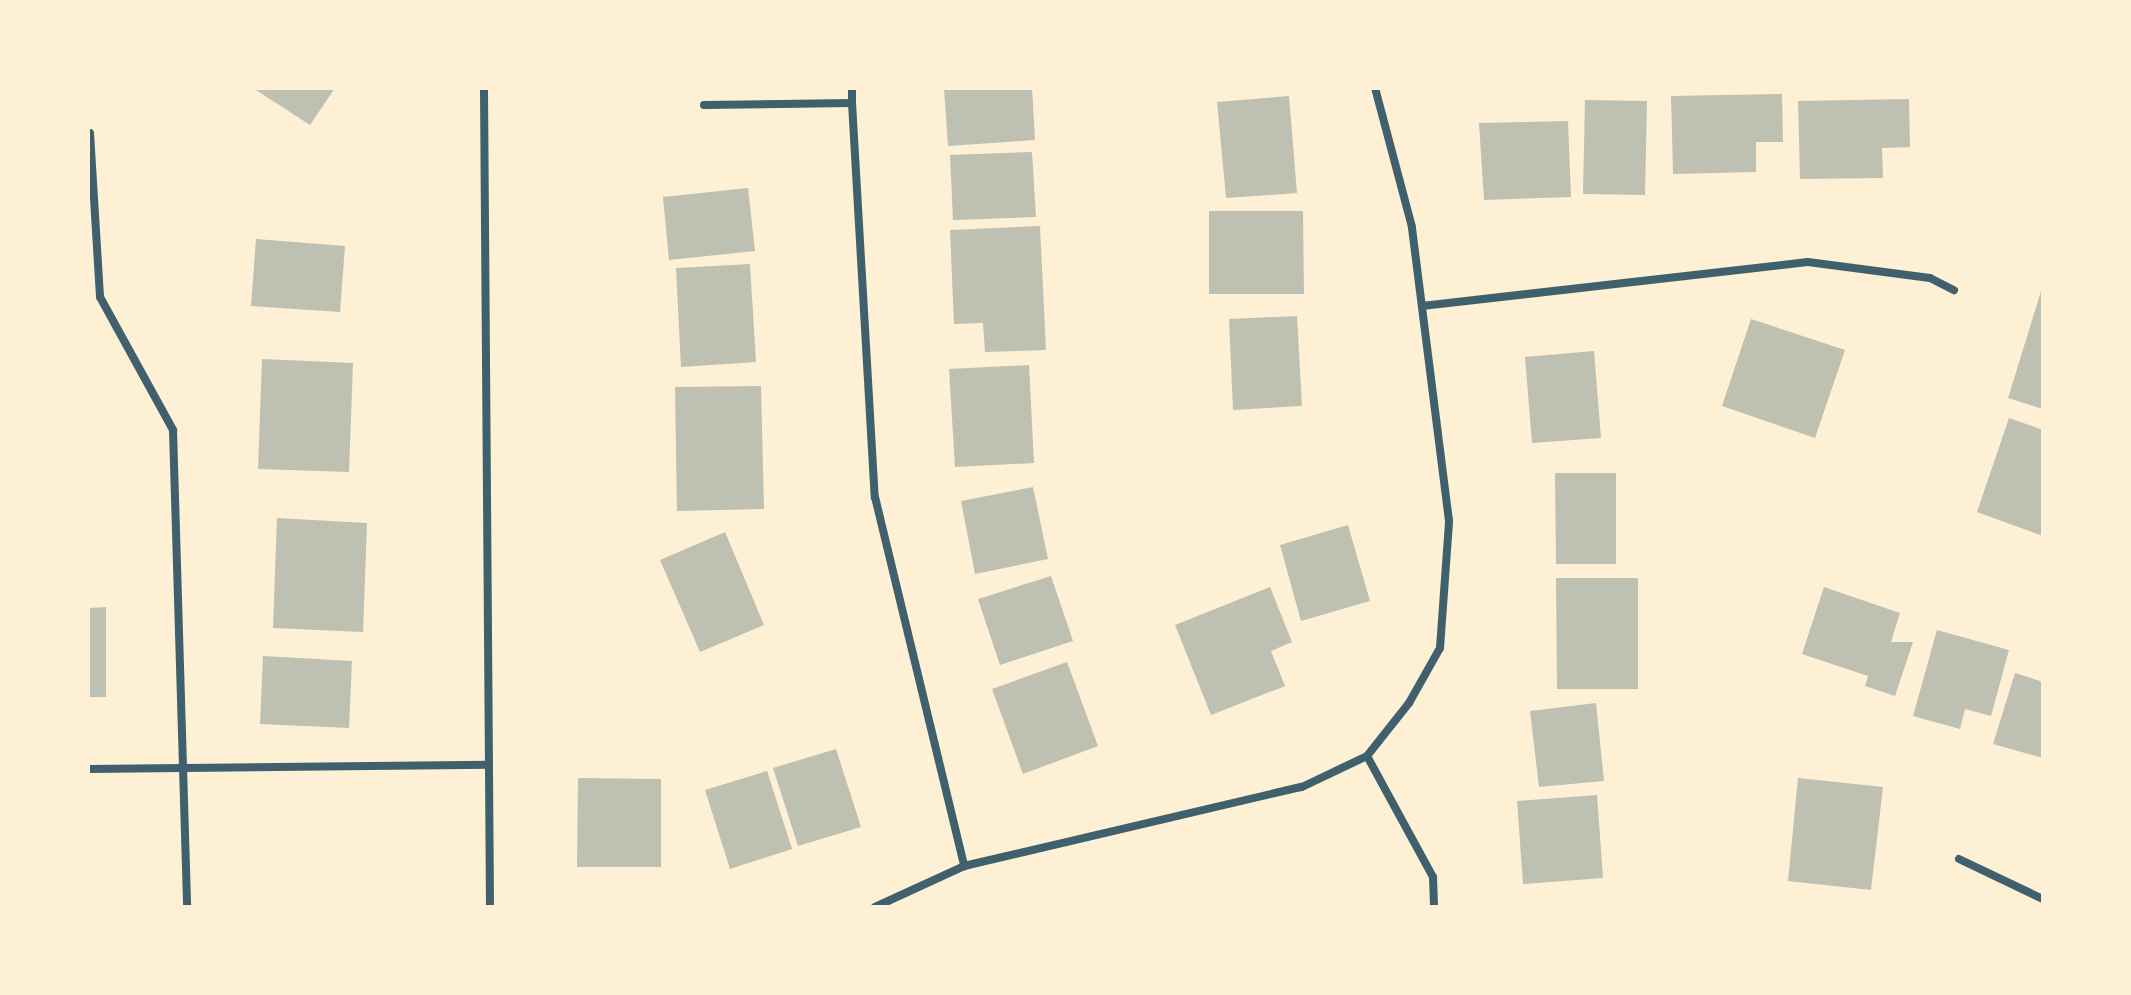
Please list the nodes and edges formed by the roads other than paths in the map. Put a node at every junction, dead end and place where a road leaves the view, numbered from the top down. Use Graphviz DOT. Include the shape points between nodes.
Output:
graph roads {
  1 [pos="484,88"];
  2 [pos="852,88"];
  3 [pos="1375,88"];
  4 [pos="852,103"];
  5 [pos="704,105"];
  6 [pos="90,133"];
  7 [pos="1954,290"];
  8 [pos="1422,306"];
  9 [pos="1367,756"];
  10 [pos="489,765"];
  11 [pos="185,768"];
  12 [pos="88,769"];
  13 [pos="1959,859"];
  14 [pos="964,866"];
  15 [pos="2043,899"];
  16 [pos="187,907"];
  17 [pos="490,907"];
  18 [pos="875,907"];
  19 [pos="1434,907"];
  1 -- 10 [label="street"];
  2 -- 4 [label="street"];
  3 -- 8 [label="street" via="1412,227"];
  4 -- 5 [label="street"];
  4 -- 14 [label="street" via="875,497"];
  6 -- 11 [label="street" via="100,297 173,430"];
  7 -- 8 [label="street" via="1930,278 1808,262"];
  8 -- 9 [label="street" via="1449,521 1440,648"];
  9 -- 14 [label="street" via="1302,787"];
  9 -- 19 [label="street" via="1433,877"];
  10 -- 11 [label="street"];
  10 -- 17 [label="street"];
  11 -- 12 [label="street"];
  11 -- 16 [label="street"];
  13 -- 15 [label="street"];
  14 -- 18 [label="street"];
}
